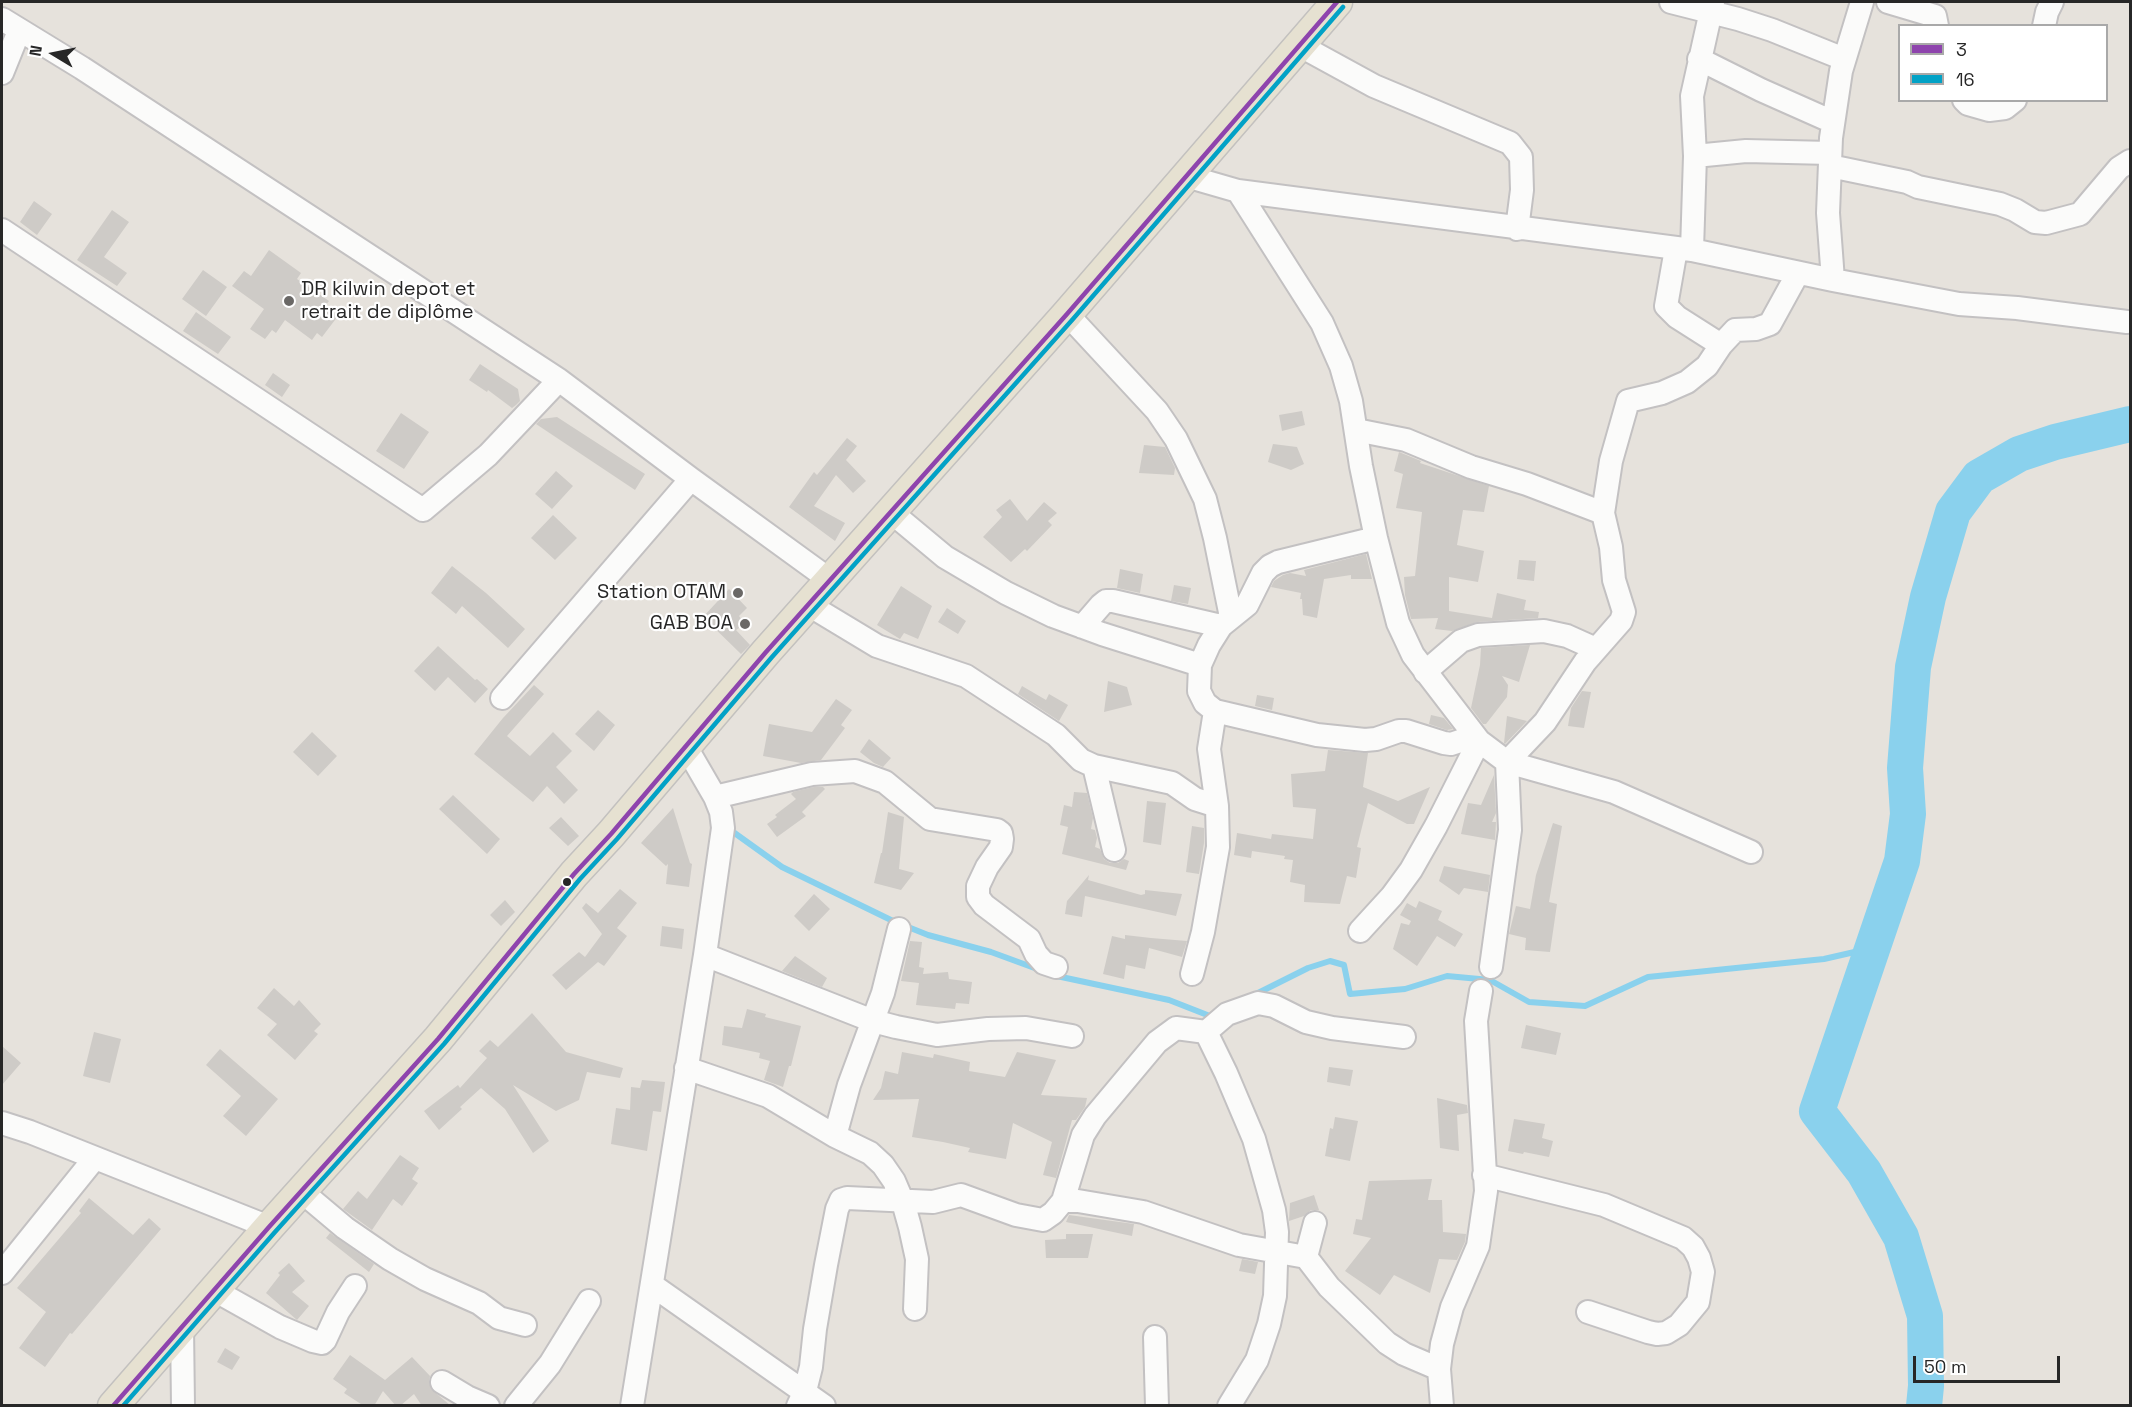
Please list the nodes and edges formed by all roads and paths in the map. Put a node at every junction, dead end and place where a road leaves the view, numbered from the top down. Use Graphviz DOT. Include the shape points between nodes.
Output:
graph roads {
  1 [pos="1337,2"];
  2 [pos="1671,2"];
  3 [pos="1862,2"];
  4 [pos="1888,2"];
  5 [pos="2052,2"];
  6 [pos="1712,6"];
  7 [pos="1937,24"];
  8 [pos="2044,24"];
  9 [pos="10,25"];
  10 [pos="1299,45"];
  11 [pos="1699,59"];
  12 [pos="1844,59"];
  13 [pos="2,73"];
  14 [pos="1966,102"];
  15 [pos="2012,102"];
  16 [pos="1833,122"];
  17 [pos="1695,156"];
  18 [pos="1830,159"];
  19 [pos="2130,161"];
  20 [pos="1186,176"];
  21 [pos="1238,191"];
  22 [pos="1517,229"];
  23 [pos="2,230"];
  24 [pos="1684,250"];
  25 [pos="1798,273"];
  26 [pos="1833,280"];
  27 [pos="1067,314"];
  28 [pos="2127,322"];
  29 [pos="1721,345"];
  30 [pos="559,380"];
  31 [pos="1356,430"];
  32 [pos="691,479"];
  33 [pos="891,512"];
  34 [pos="1603,513"];
  35 [pos="1376,538"];
  36 [pos="830,580"];
  37 [pos="809,605"];
  38 [pos="1226,621"];
  39 [pos="1082,627"];
  40 [pos="1596,649"];
  41 [pos="1200,665"];
  42 [pos="1425,672"];
  43 [pos="502,698"];
  44 [pos="1215,711"];
  45 [pos="1477,738"];
  46 [pos="686,747"];
  47 [pos="1507,762"];
  48 [pos="1094,765"];
  49 [pos="715,797"];
  50 [pos="1217,806"];
  51 [pos="1114,850"];
  52 [pos="1751,852"];
  53 [pos="899,929"];
  54 [pos="1360,931"];
  55 [pos="705,955"];
  56 [pos="1056,967"];
  57 [pos="1491,967"];
  58 [pos="1191,974"];
  59 [pos="1481,991"];
  60 [pos="873,1021"];
  61 [pos="1206,1032"];
  62 [pos="1071,1036"];
  63 [pos="1404,1037"];
  64 [pos="686,1068"];
  65 [pos="2,1124"];
  66 [pos="835,1136"];
  67 [pos="94,1159"];
  68 [pos="1484,1175"];
  69 [pos="301,1191"];
  70 [pos="1063,1201"];
  71 [pos="903,1202"];
  72 [pos="1315,1223"];
  73 [pos="269,1227"];
  74 [pos="1277,1251"];
  75 [pos="1306,1257"];
  76 [pos="2,1273"];
  77 [pos="652,1285"];
  78 [pos="355,1286"];
  79 [pos="214,1290"];
  80 [pos="589,1301"];
  81 [pos="915,1309"];
  82 [pos="1588,1312"];
  83 [pos="525,1324"];
  84 [pos="182,1326"];
  85 [pos="1155,1337"];
  86 [pos="1439,1369"];
  87 [pos="442,1382"];
  88 [pos="801,1398"];
  89 [pos="185,1405"];
  90 [pos="113,1406"];
  91 [pos="488,1406"];
  92 [pos="516,1406"];
  93 [pos="632,1406"];
  94 [pos="824,1406"];
  95 [pos="1157,1406"];
  96 [pos="1230,1406"];
  97 [pos="1442,1406"];
  1 -- 10 [label="main road"];
  2 -- 6 [label="street"];
  3 -- 12 [label="street"];
  4 -- 7 [label="street" via="1935,16"];
  5 -- 8 [label="street"];
  6 -- 11 [label="street"];
  6 -- 12 [label="street"];
  9 -- 13 [label="street"];
  9 -- 30 [label="street"];
  10 -- 20 [label="main road"];
  10 -- 22 [label="street" via="1374,86 1510,143 1521,157"];
  11 -- 16 [label="street"];
  11 -- 17 [label="street" via="1692,96"];
  12 -- 16 [label="street"];
  14 -- 15 [label="street" via="1989,110 2005,108"];
  16 -- 18 [label="street"];
  17 -- 18 [label="street" via="1766,150"];
  17 -- 24 [label="street"];
  18 -- 19 [label="street" via="1918,188 2000,204 2035,222 2046,223 2080,214"];
  18 -- 26 [label="street" via="1828,213"];
  20 -- 21 [label="street"];
  20 -- 27 [label="main road"];
  21 -- 22 [label="street"];
  21 -- 31 [label="street" via="1322,322 1341,366"];
  22 -- 24 [label="street"];
  23 -- 30 [label="street" via="423,510 488,455"];
  24 -- 25 [label="street"];
  24 -- 29 [label="street" via="1666,306"];
  25 -- 26 [label="street"];
  25 -- 29 [label="street" via="1770,324 1736,330"];
  26 -- 28 [label="street" via="1959,304"];
  27 -- 33 [label="main road"];
  27 -- 38 [label="street" via="1157,411 1176,439 1204,499 1215,538"];
  29 -- 34 [label="street" via="1707,366 1687,382 1628,401 1611,461"];
  30 -- 32 [label="street"];
  31 -- 34 [label="street" via="1406,440"];
  31 -- 35 [label="street"];
  32 -- 36 [label="street"];
  32 -- 43 [label="street"];
  33 -- 36 [label="main road"];
  33 -- 39 [label="street" via="945,557 1006,593"];
  34 -- 40 [label="street" via="1614,580 1624,612 1621,621"];
  35 -- 38 [label="street" via="1270,566 1247,605"];
  35 -- 42 [label="street" via="1398,623"];
  36 -- 37 [label="main road"];
  37 -- 46 [label="main road"];
  37 -- 48 [label="street" via="877,646 966,676 1056,735 1081,760"];
  38 -- 39 [label="street" via="1106,601"];
  38 -- 41 [label="street"];
  39 -- 41 [label="street"];
  40 -- 42 [label="street" via="1544,631 1478,635 1461,641"];
  40 -- 47 [label="street" via="1545,722"];
  41 -- 44 [label="street" via="1199,691"];
  42 -- 45 [label="street"];
  44 -- 45 [label="street" via="1317,735 1365,740 1399,731 1451,744"];
  44 -- 50 [label="street" via="1209,749"];
  45 -- 47 [label="street"];
  45 -- 54 [label="street" via="1411,870"];
  46 -- 49 [label="street"];
  46 -- 69 [label="main road" via="574,874 438,1039"];
  47 -- 52 [label="street" via="1614,792"];
  47 -- 57 [label="street" via="1510,830"];
  48 -- 50 [label="street" via="1172,783 1195,799"];
  48 -- 51 [label="street"];
  49 -- 55 [label="street" via="723,828"];
  49 -- 56 [label="street" via="813,774 855,771 885,782 930,819 997,830 1001,833 1001,847 978,886 978,897 1029,939 1044,963"];
  50 -- 58 [label="street" via="1214,874"];
  53 -- 60 [label="street"];
  55 -- 60 [label="street"];
  55 -- 64 [label="street"];
  59 -- 68 [label="street" via="1476,1021"];
  60 -- 62 [label="street" via="937,1035 1026,1028"];
  60 -- 66 [label="street"];
  61 -- 63 [label="street" via="1227,1014 1258,1003 1274,1006 1306,1022"];
  61 -- 70 [label="street" via="1176,1028 1150,1050 1083,1135"];
  61 -- 74 [label="street" via="1254,1139 1274,1210"];
  64 -- 66 [label="street" via="768,1096"];
  64 -- 77 [label="street"];
  65 -- 67 [label="street"];
  66 -- 71 [label="street" via="870,1153 883,1165"];
  67 -- 73 [label="street"];
  67 -- 76 [label="street"];
  68 -- 82 [label="street" via="1604,1206 1683,1238 1693,1247 1703,1272 1698,1302 1666,1333 1648,1332"];
  68 -- 86 [label="street" via="1486,1191 1478,1246 1452,1307"];
  69 -- 73 [label="main road"];
  69 -- 83 [label="street" via="345,1228 397,1263 479,1303 499,1318"];
  70 -- 71 [label="street" via="1043,1220 1016,1215 961,1195 933,1202"];
  70 -- 74 [label="street" via="1143,1212 1229,1242"];
  71 -- 81 [label="street" via="917,1259"];
  71 -- 88 [label="street" via="847,1198 838,1204 814,1329 811,1367"];
  72 -- 75 [label="street"];
  73 -- 79 [label="main road"];
  74 -- 75 [label="street"];
  74 -- 96 [label="street" via="1269,1324 1257,1360"];
  75 -- 86 [label="street" via="1335,1294 1388,1343"];
  77 -- 88 [label="street"];
  77 -- 93 [label="street"];
  78 -- 79 [label="street" via="322,1343 280,1327"];
  79 -- 84 [label="main road"];
  80 -- 92 [label="street" via="550,1364"];
  84 -- 89 [label="street"];
  84 -- 90 [label="main road"];
  85 -- 95 [label="street"];
  86 -- 97 [label="street"];
  87 -- 91 [label="street"];
  88 -- 94 [label="street"];
}
